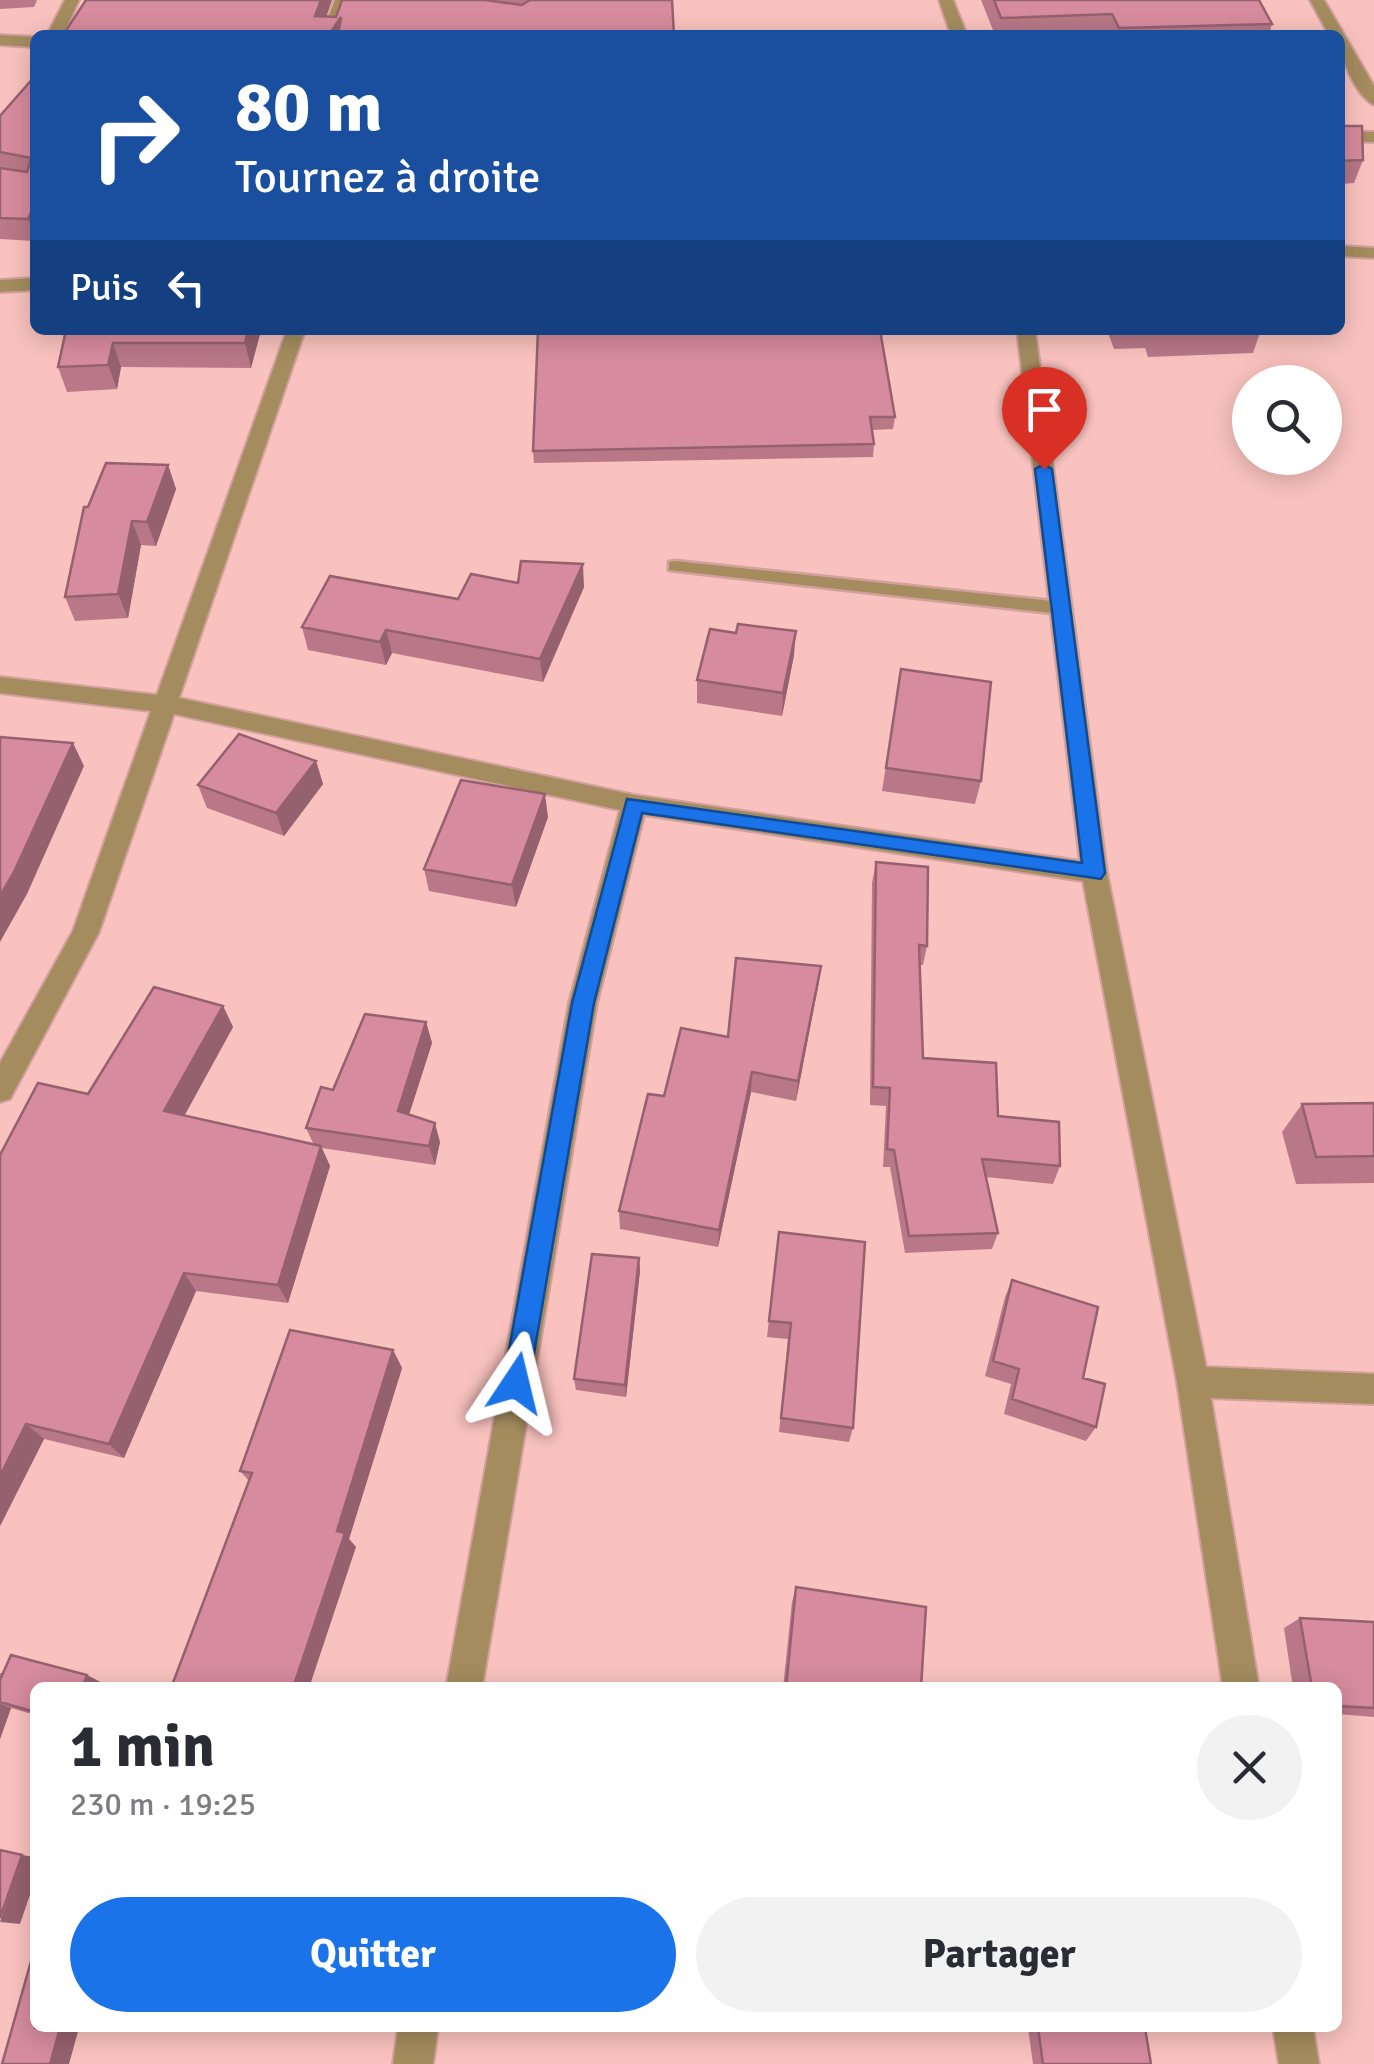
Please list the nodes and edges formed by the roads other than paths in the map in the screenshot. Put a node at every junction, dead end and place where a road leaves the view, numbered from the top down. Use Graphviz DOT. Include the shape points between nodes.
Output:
graph roads {
  1 [pos="72,0"];
  2 [pos="946,0"];
  3 [pos="1317,0"];
  4 [pos="346,3"];
  5 [pos="57,30"];
  6 [pos="332,30"];
  7 [pos="957,30"];
  8 [pos="1334,30"];
  9 [pos="0,40"];
  10 [pos="30,42"];
  11 [pos="1345,44"];
  12 [pos="1345,48"];
  13 [pos="1374,54"];
  14 [pos="1374,100"];
  15 [pos="1345,136"];
  16 [pos="1374,137"];
  17 [pos="1345,251"];
  18 [pos="1374,254"];
  19 [pos="30,284"];
  20 [pos="0,286"];
  21 [pos="294,335"];
  22 [pos="1027,335"];
  23 [pos="675,566"];
  24 [pos="1061,608"];
  25 [pos="0,685"];
  26 [pos="166,704"];
  27 [pos="634,804"];
  28 [pos="1094,873"];
  29 [pos="0,1090"];
  30 [pos="1192,1382"];
  31 [pos="1374,1389"];
  32 [pos="465,1682"];
  33 [pos="1240,1682"];
  34 [pos="417,2032"];
  35 [pos="1295,2032"];
  36 [pos="412,2064"];
  37 [pos="1299,2064"];
  1 -- 5 [label="street"];
  2 -- 7 [label="street"];
  3 -- 8 [label="street"];
  4 -- 6 [label="street"];
  9 -- 10 [label="street"];
  11 -- 13 [label="street"];
  12 -- 14 [label="street"];
  15 -- 16 [label="street"];
  17 -- 18 [label="street"];
  19 -- 20 [label="street"];
  21 -- 26 [label="street"];
  22 -- 24 [label="street"];
  23 -- 24 [label="lane"];
  24 -- 28 [label="street"];
  25 -- 26 [label="street"];
  26 -- 27 [label="street"];
  26 -- 29 [label="street" via="86,932"];
  27 -- 28 [label="street"];
  27 -- 32 [label="street" via="583,1003"];
  28 -- 30 [label="street"];
  30 -- 31 [label="street"];
  30 -- 33 [label="street"];
  34 -- 36 [label="street"];
  35 -- 37 [label="street"];
}
